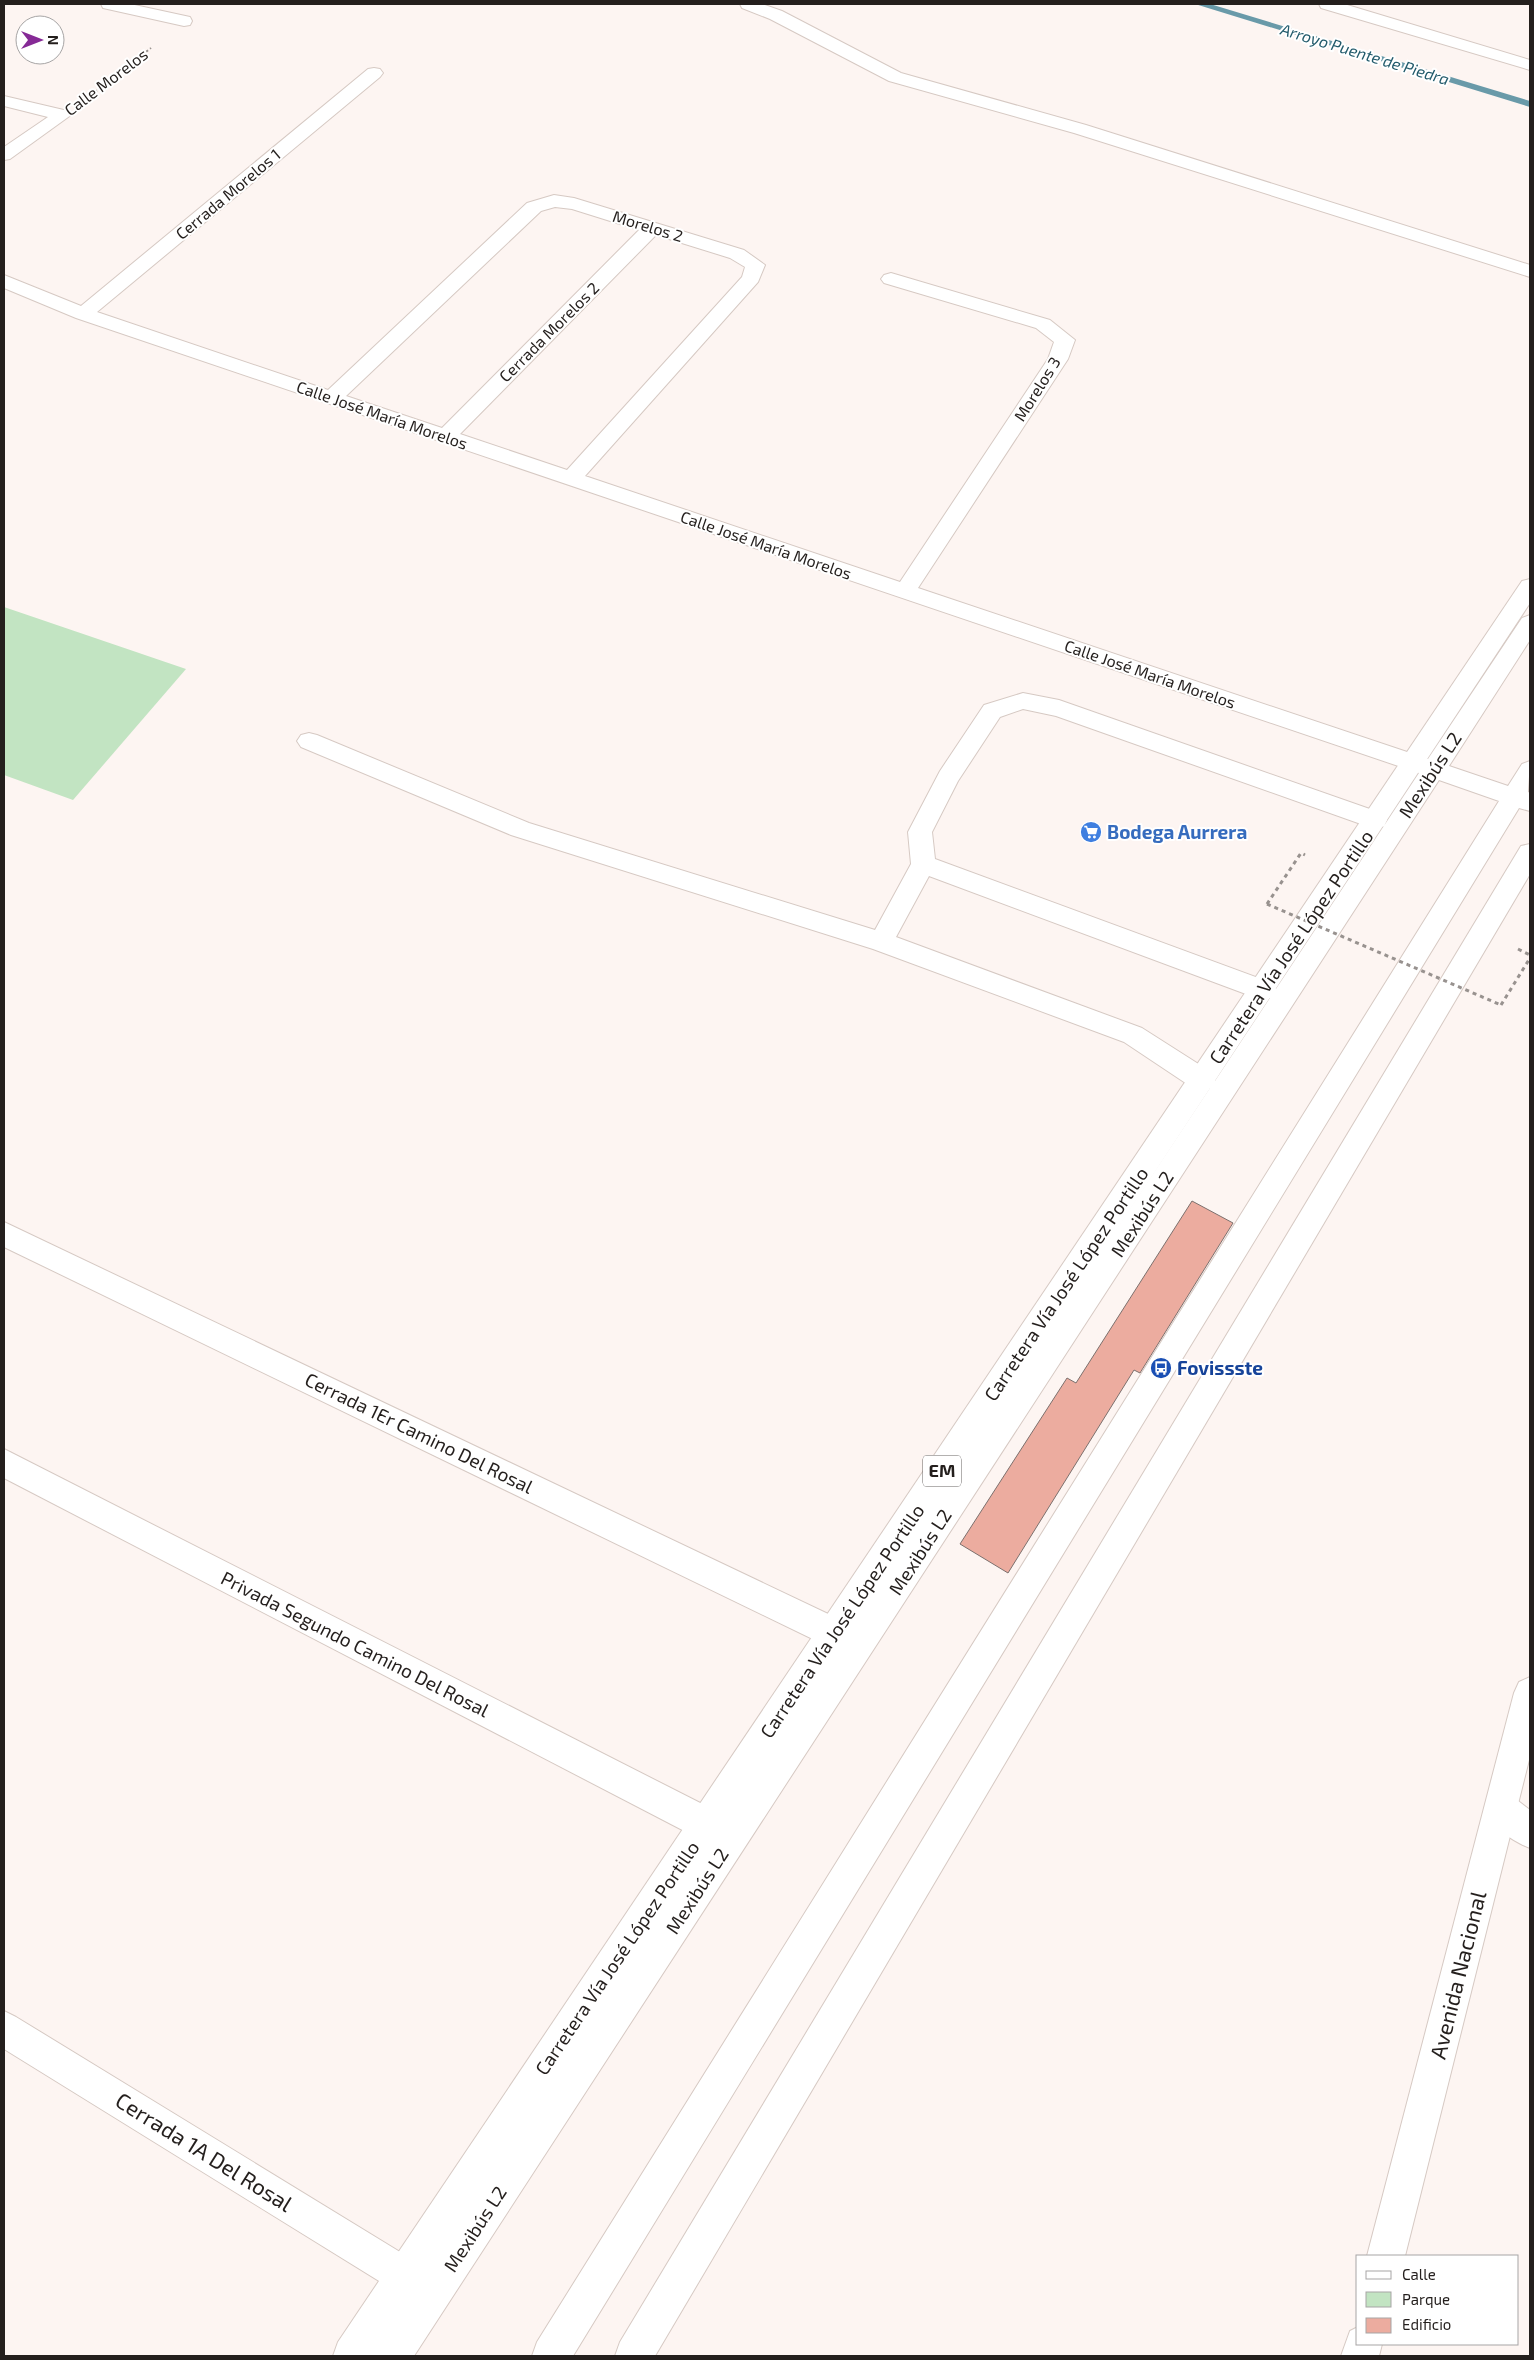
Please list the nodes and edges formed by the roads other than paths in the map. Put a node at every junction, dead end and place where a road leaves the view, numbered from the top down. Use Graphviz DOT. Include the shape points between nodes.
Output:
graph roads {
  1 [pos="109,4"];
  2 [pos="748,4"];
  3 [pos="1327,4"];
  4 [pos="184,22"];
  5 [pos="1530,65"];
  6 [pos="374,73"];
  7 [pos="4,101"];
  8 [pos="4,155"];
  9 [pos="653,227"];
  10 [pos="1530,271"];
  11 [pos="890,279"];
  12 [pos="4,281"];
  13 [pos="83,314"];
  14 [pos="331,398"];
  15 [pos="446,436"];
  16 [pos="571,479"];
  17 [pos="1530,586"];
  18 [pos="905,591"];
  19 [pos="1530,623"];
  20 [pos="309,741"];
  21 [pos="1424,766"];
  22 [pos="1530,770"];
  23 [pos="1522,800"];
  24 [pos="1375,820"];
  25 [pos="1530,853"];
  26 [pos="923,864"];
  27 [pos="881,942"];
  28 [pos="1263,990"];
  29 [pos="1202,1080"];
  30 [pos="4,1234"];
  31 [pos="4,1463"];
  32 [pos="834,1632"];
  33 [pos="1530,1693"];
  34 [pos="1501,1808"];
  35 [pos="706,1824"];
  36 [pos="1530,1831"];
  37 [pos="4,2029"];
  38 [pos="1386,2255"];
  39 [pos="405,2276"];
  40 [pos="352,2356"];
  41 [pos="392,2356"];
  42 [pos="551,2356"];
  43 [pos="634,2356"];
  1 -- 4 [label="street"];
  2 -- 10 [label="street" via="776,15 895,77 1080,129"];
  3 -- 5 [label="street"];
  6 -- 13 [label="street, Cerrada Morelos 1"];
  7 -- 8 [label="street, Calle Morelos" via="62,115"];
  9 -- 14 [label="street, Morelos 2" via="574,204 554,201 534,207"];
  9 -- 15 [label="street, Cerrada Morelos 2"];
  9 -- 16 [label="street, Morelos 2" via="737,254 755,265 753,272"];
  11 -- 18 [label="street, Morelos 3" via="1043,324 1065,340 1058,359"];
  12 -- 13 [label="street, Calle José María Morelos"];
  13 -- 14 [label="street, Calle José María Morelos"];
  14 -- 15 [label="street, Calle José María Morelos"];
  15 -- 16 [label="street, Calle José María Morelos"];
  16 -- 18 [label="street, Calle José María Morelos"];
  17 -- 21 [label="street, Carretera Vía José López Portillo / EM"];
  18 -- 21 [label="street, Calle José María Morelos"];
  19 -- 21 [label="street, Mexibús L2"];
  20 -- 27 [label="street" via="520,829"];
  21 -- 23 [label="street, Calle José María Morelos"];
  21 -- 24 [label="street, Carretera Vía José López Portillo / EM"];
  21 -- 41 [label="street, Mexibús L2"];
  22 -- 23 [label="street"];
  23 -- 42 [label="street"];
  24 -- 26 [label="street" via="1160,742 1059,708 1024,701 992,710 948,777 920,832"];
  24 -- 28 [label="street, Carretera Vía José López Portillo / EM"];
  25 -- 43 [label="street"];
  26 -- 27 [label="street"];
  26 -- 28 [label="street"];
  27 -- 29 [label="street" via="1133,1035"];
  28 -- 29 [label="street, Carretera Vía José López Portillo / EM"];
  29 -- 32 [label="street, Carretera Vía José López Portillo / EM"];
  30 -- 32 [label="street, Cerrada 1Er Camino Del Rosal"];
  31 -- 35 [label="street, Privada Segundo Camino Del Rosal"];
  32 -- 35 [label="street, Carretera Vía José López Portillo / EM"];
  33 -- 34 [label="street, Avenida Nacional"];
  34 -- 36 [label="street"];
  34 -- 38 [label="street, Avenida Nacional"];
  35 -- 39 [label="street, Carretera Vía José López Portillo / EM"];
  37 -- 39 [label="street, Cerrada 1A Del Rosal"];
  39 -- 40 [label="street, Carretera Vía José López Portillo / EM"];
}
